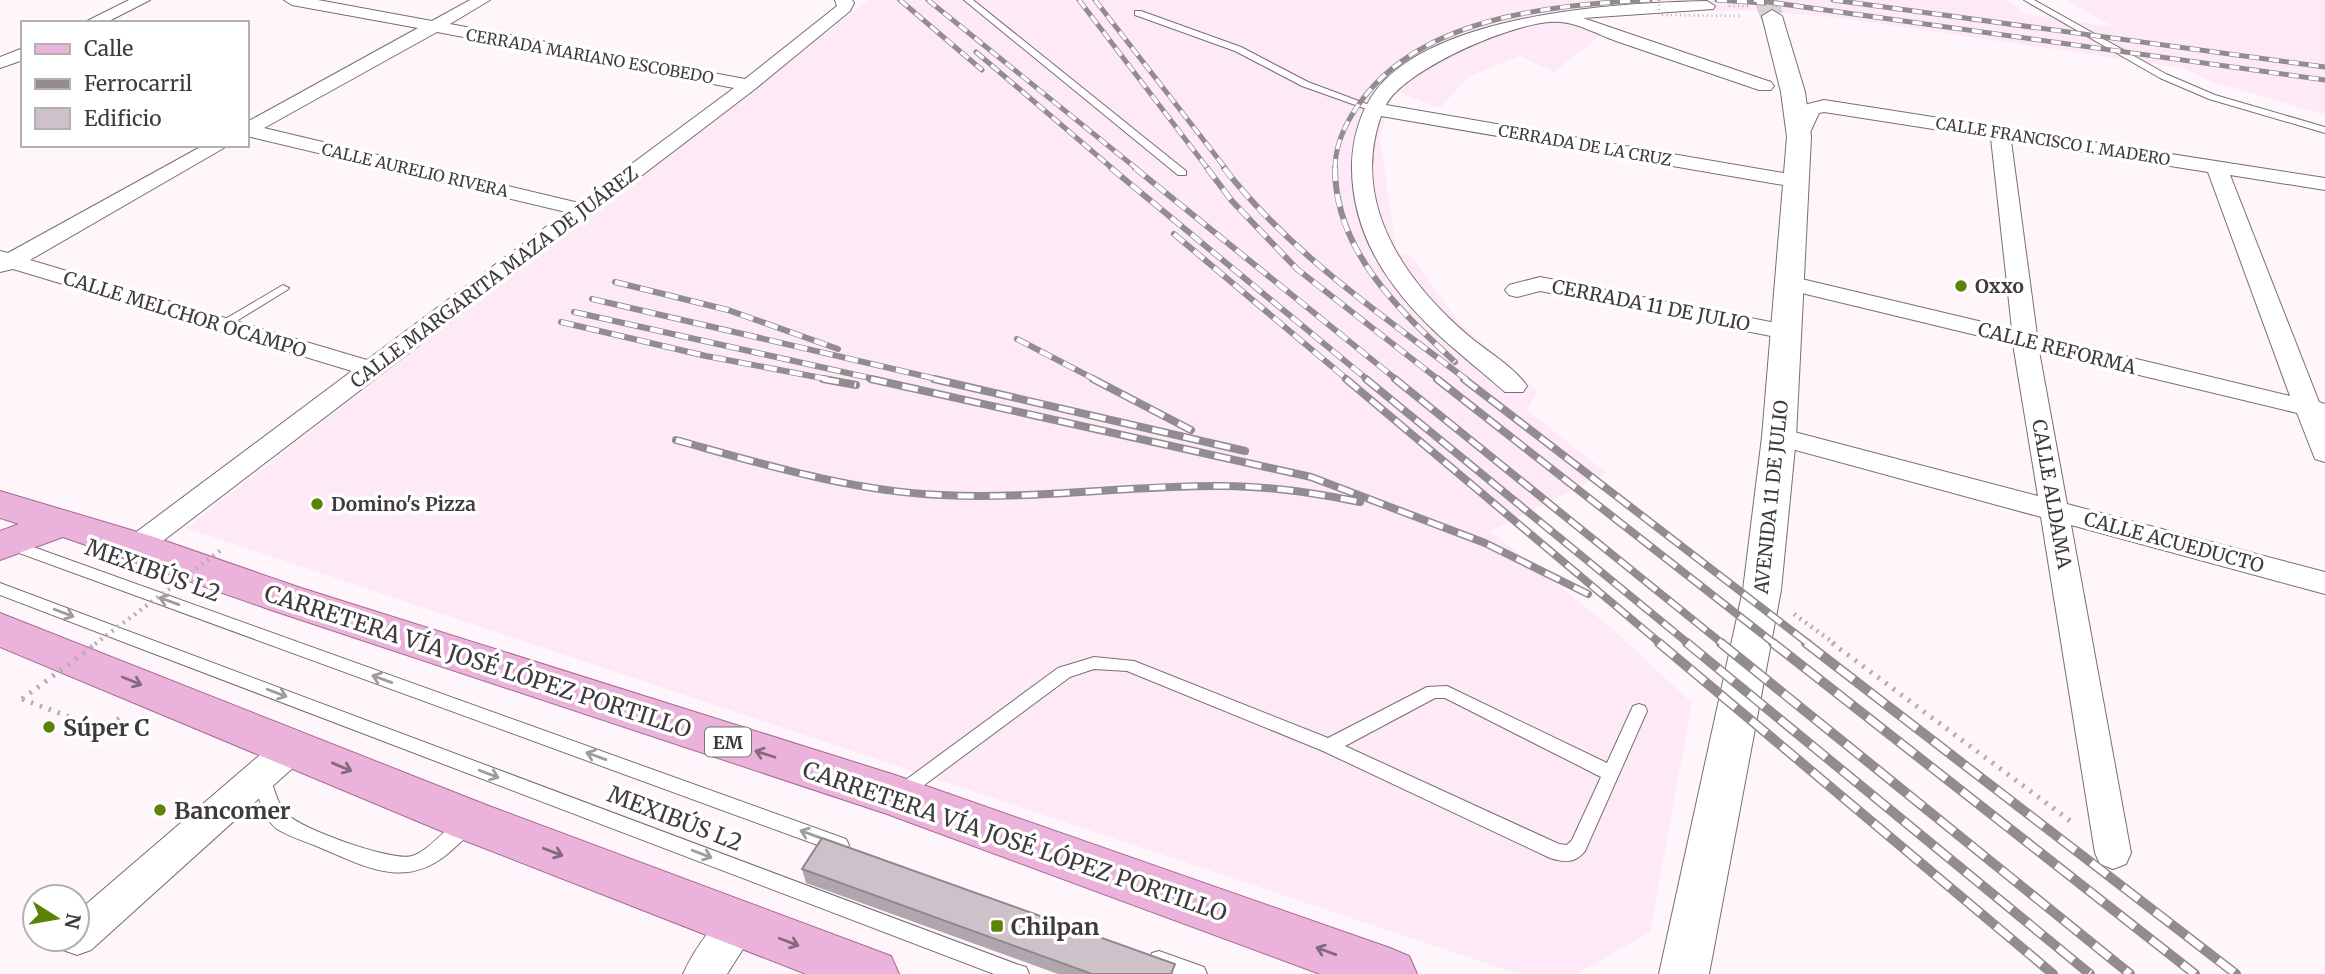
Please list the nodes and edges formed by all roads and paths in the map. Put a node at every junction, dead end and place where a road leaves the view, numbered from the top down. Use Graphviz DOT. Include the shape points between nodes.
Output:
graph roads {
  1 [pos="142,0"];
  2 [pos="482,0"];
  3 [pos="968,0"];
  4 [pos="1659,0"];
  5 [pos="2028,0"];
  6 [pos="302,1"];
  7 [pos="844,1"];
  8 [pos="1707,6"];
  9 [pos="1138,13"];
  10 [pos="1557,15"];
  11 [pos="1757,16"];
  12 [pos="95,21"];
  13 [pos="431,27"];
  14 [pos="21,55"];
  15 [pos="4,70"];
  16 [pos="749,85"];
  17 [pos="1765,86"];
  18 [pos="1375,109"];
  19 [pos="248,129"];
  20 [pos="248,130"];
  21 [pos="2325,130"];
  22 [pos="2000,133"];
  23 [pos="1799,137"];
  24 [pos="215,147"];
  25 [pos="2216,166"];
  26 [pos="1182,173"];
  27 [pos="1795,181"];
  28 [pos="2325,184"];
  29 [pos="583,210"];
  30 [pos="4,262"];
  31 [pos="1789,283"];
  32 [pos="283,288"];
  33 [pos="1517,290"];
  34 [pos="221,325"];
  35 [pos="1786,332"];
  36 [pos="2025,340"];
  37 [pos="371,369"];
  38 [pos="1514,386"];
  39 [pos="2316,410"];
  40 [pos="1779,437"];
  41 [pos="2325,453"];
  42 [pos="0,504"];
  43 [pos="2056,510"];
  44 [pos="62,523"];
  45 [pos="2,543"];
  46 [pos="137,546"];
  47 [pos="220,550"];
  48 [pos="2325,583"];
  49 [pos="0,589"];
  50 [pos="1762,590"];
  51 [pos="0,629"];
  52 [pos="154,690"];
  53 [pos="1639,711"];
  54 [pos="1329,746"];
  55 [pos="278,761"];
  56 [pos="1612,774"];
  57 [pos="895,796"];
  58 [pos="471,821"];
  59 [pos="856,851"];
  60 [pos="2113,853"];
  61 [pos="740,924"];
  62 [pos="91,925"];
  63 [pos="1144,955"];
  64 [pos="704,974"];
  65 [pos="872,974"];
  66 [pos="1019,974"];
  67 [pos="1197,974"];
  68 [pos="1390,974"];
  69 [pos="1684,974"];
  1 -- 12 [label="street"];
  2 -- 13 [label="street"];
  3 -- 26 [label="lane"];
  4 -- 11 [label="path, bridge" via="1659,15"];
  5 -- 21 [label="lane" via="2163,76 2213,97"];
  6 -- 13 [label="street"];
  7 -- 16 [label="street, CALLE MARGARITA MAZA DE JUÁREZ"];
  8 -- 10 [label="street" via="1643,6"];
  9 -- 18 [label="lane" via="1238,50 1305,85"];
  10 -- 17 [label="street"];
  10 -- 18 [label="street" via="1481,35 1440,53 1390,85"];
  11 -- 23 [label="street, AVENIDA 11 DE JULIO" via="1793,92"];
  13 -- 16 [label="street, CERRADA MARIANO ESCOBEDO"];
  13 -- 19 [label="street"];
  14 -- 15 [label="street"];
  16 -- 29 [label="street, CALLE MARGARITA MAZA DE JUÁREZ"];
  18 -- 27 [label="street, CERRADA DE LA CRUZ"];
  18 -- 38 [label="street" via="1363,139 1361,177 1370,222 1391,265 1433,316"];
  20 -- 29 [label="street, CALLE AURELIO RIVERA"];
  22 -- 23 [label="street, CALLE FRANCISCO I. MADERO" via="1824,106 1811,109"];
  22 -- 25 [label="street, CALLE FRANCISCO I. MADERO"];
  22 -- 36 [label="street, CALLE ALDAMA"];
  23 -- 27 [label="street, AVENIDA 11 DE JULIO"];
  24 -- 30 [label="street"];
  25 -- 28 [label="street, CALLE FRANCISCO I. MADERO"];
  25 -- 39 [label="street"];
  27 -- 31 [label="street, AVENIDA 11 DE JULIO"];
  29 -- 37 [label="street, CALLE MARGARITA MAZA DE JUÁREZ"];
  30 -- 34 [label="street, CALLE MELCHOR OCAMPO"];
  31 -- 35 [label="street, AVENIDA 11 DE JULIO"];
  31 -- 36 [label="street, CALLE REFORMA"];
  32 -- 34 [label="lane"];
  33 -- 35 [label="street, CERRADA 11 DE JULIO" via="1540,284"];
  34 -- 37 [label="street, CALLE MELCHOR OCAMPO"];
  35 -- 40 [label="street, AVENIDA 11 DE JULIO"];
  36 -- 39 [label="street, CALLE REFORMA"];
  36 -- 43 [label="street, CALLE ALDAMA"];
  37 -- 46 [label="street, CALLE MARGARITA MAZA DE JUÁREZ"];
  39 -- 41 [label="street"];
  40 -- 43 [label="street, CALLE ACUEDUCTO"];
  40 -- 50 [label="street, AVENIDA 11 DE JULIO"];
  42 -- 44 [label="main road, CARRETERA VÍA JOSÉ LÓPEZ PORTILLO / EM"];
  43 -- 48 [label="street, CALLE ACUEDUCTO"];
  43 -- 60 [label="street, CALLE ALDAMA"];
  44 -- 45 [label="main road"];
  44 -- 46 [label="main road, CARRETERA VÍA JOSÉ LÓPEZ PORTILLO / EM"];
  59 -- 45 [label="lane, MEXIBÚS L2, one-way"];
  57 -- 46 [label="main road, CARRETERA VÍA JOSÉ LÓPEZ PORTILLO / EM, one-way" via="286,599"];
  47 -- 52 [label="path, bridge" via="22,699 104,730"];
  49 -- 66 [label="lane, MEXIBÚS L2, one-way"];
  50 -- 60 [label="path"];
  50 -- 69 [label="street, AVENIDA 11 DE JULIO"];
  51 -- 52 [label="main road, one-way"];
  52 -- 55 [label="main road"];
  53 -- 56 [label="lane"];
  54 -- 56 [label="lane" via="1433,692 1447,692"];
  54 -- 56 [label="lane" via="1557,852 1571,854"];
  54 -- 57 [label="lane" via="1128,665 1094,663 1064,672"];
  55 -- 58 [label="main road, one-way"];
  55 -- 58 [label="lane" via="272,811 284,823 394,866 414,865 434,854"];
  55 -- 62 [label="street"];
  68 -- 57 [label="main road, CARRETERA VÍA JOSÉ LÓPEZ PORTILLO / EM, one-way"];
  58 -- 61 [label="main road, one-way"];
  61 -- 64 [label="street"];
  61 -- 65 [label="main road, one-way"];
  63 -- 67 [label="lane"];
}
